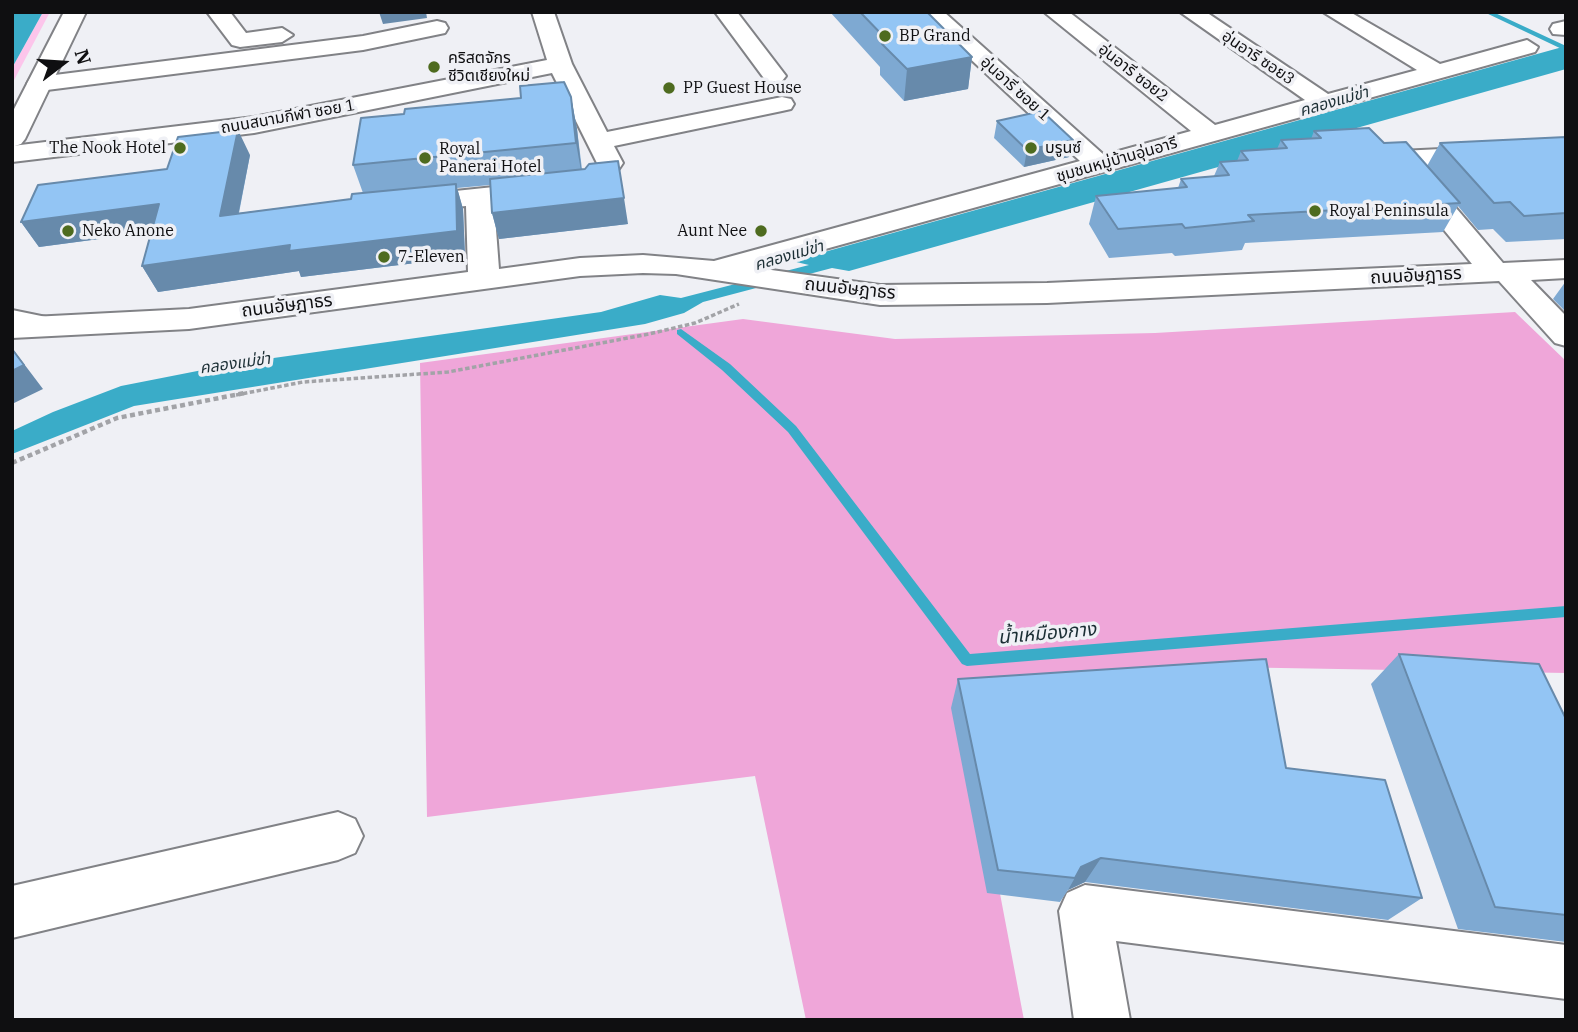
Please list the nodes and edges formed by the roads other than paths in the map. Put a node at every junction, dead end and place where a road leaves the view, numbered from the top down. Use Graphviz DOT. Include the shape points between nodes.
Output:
graph roads {
  1 [pos="75,12"];
  2 [pos="218,12"];
  3 [pos="543,12"];
  4 [pos="726,12"];
  5 [pos="931,12"];
  6 [pos="1055,12"];
  7 [pos="1191,12"];
  8 [pos="1334,12"];
  9 [pos="370,23"];
  10 [pos="437,28"];
  11 [pos="1527,47"];
  12 [pos="560,64"];
  13 [pos="1434,70"];
  14 [pos="774,76"];
  15 [pos="39,84"];
  16 [pos="1325,103"];
  17 [pos="782,104"];
  18 [pos="1211,134"];
  19 [pos="12,139"];
  20 [pos="600,141"];
  21 [pos="1566,151"];
  22 [pos="12,153"];
  23 [pos="1099,165"];
  24 [pos="613,169"];
  25 [pos="566,187"];
  26 [pos="481,197"];
  27 [pos="383,206"];
  28 [pos="1566,269"];
  29 [pos="706,272"];
  30 [pos="1501,273"];
  31 [pos="484,281"];
  32 [pos="19,327"];
  33 [pos="1566,336"];
  34 [pos="338,836"];
  35 [pos="12,912"];
  36 [pos="1566,972"];
  37 [pos="1102,1020"];
  1 -- 15 [label="street"];
  2 -- 9 [label="street" via="240,40"];
  3 -- 12 [label="street"];
  4 -- 14 [label="street"];
  5 -- 23 [label="street, อุ่นอารี ซอย 1"];
  6 -- 18 [label="street, อุ่นอารี ซอย2"];
  7 -- 16 [label="street, อุ่นอารี ซอย3"];
  8 -- 13 [label="street"];
  10 -- 15 [label="street" via="363,43"];
  11 -- 13 [label="street, ชุมชนหมู่บ้านอุ่นอารี"];
  12 -- 20 [label="street"];
  12 -- 22 [label="street, ถนนสนามกีฬา ซอย 1" via="254,125"];
  13 -- 16 [label="street, ชุมชนหมู่บ้านอุ่นอารี"];
  15 -- 19 [label="street"];
  16 -- 18 [label="street, ชุมชนหมู่บ้านอุ่นอารี"];
  17 -- 20 [label="street"];
  18 -- 23 [label="street, ชุมชนหมู่บ้านอุ่นอารี"];
  20 -- 24 [label="street"];
  21 -- 30 [label="street" via="1400,159"];
  23 -- 29 [label="street, ชุมชนหมู่บ้านอุ่นอารี"];
  25 -- 26 [label="street"];
  26 -- 27 [label="street"];
  26 -- 31 [label="street"];
  28 -- 30 [label="street, ถนนอัษฎาธร"];
  29 -- 30 [label="street, ถนนอัษฎาธร" via="880,295 1047,293"];
  29 -- 31 [label="street, ถนนอัษฎาธร" via="643,264 580,267"];
  30 -- 33 [label="street"];
  31 -- 32 [label="street, ถนนอัษฎาธร" via="189,319"];
  34 -- 35 [label="street"];
  36 -- 37 [label="street" via="1085,911"];
}
